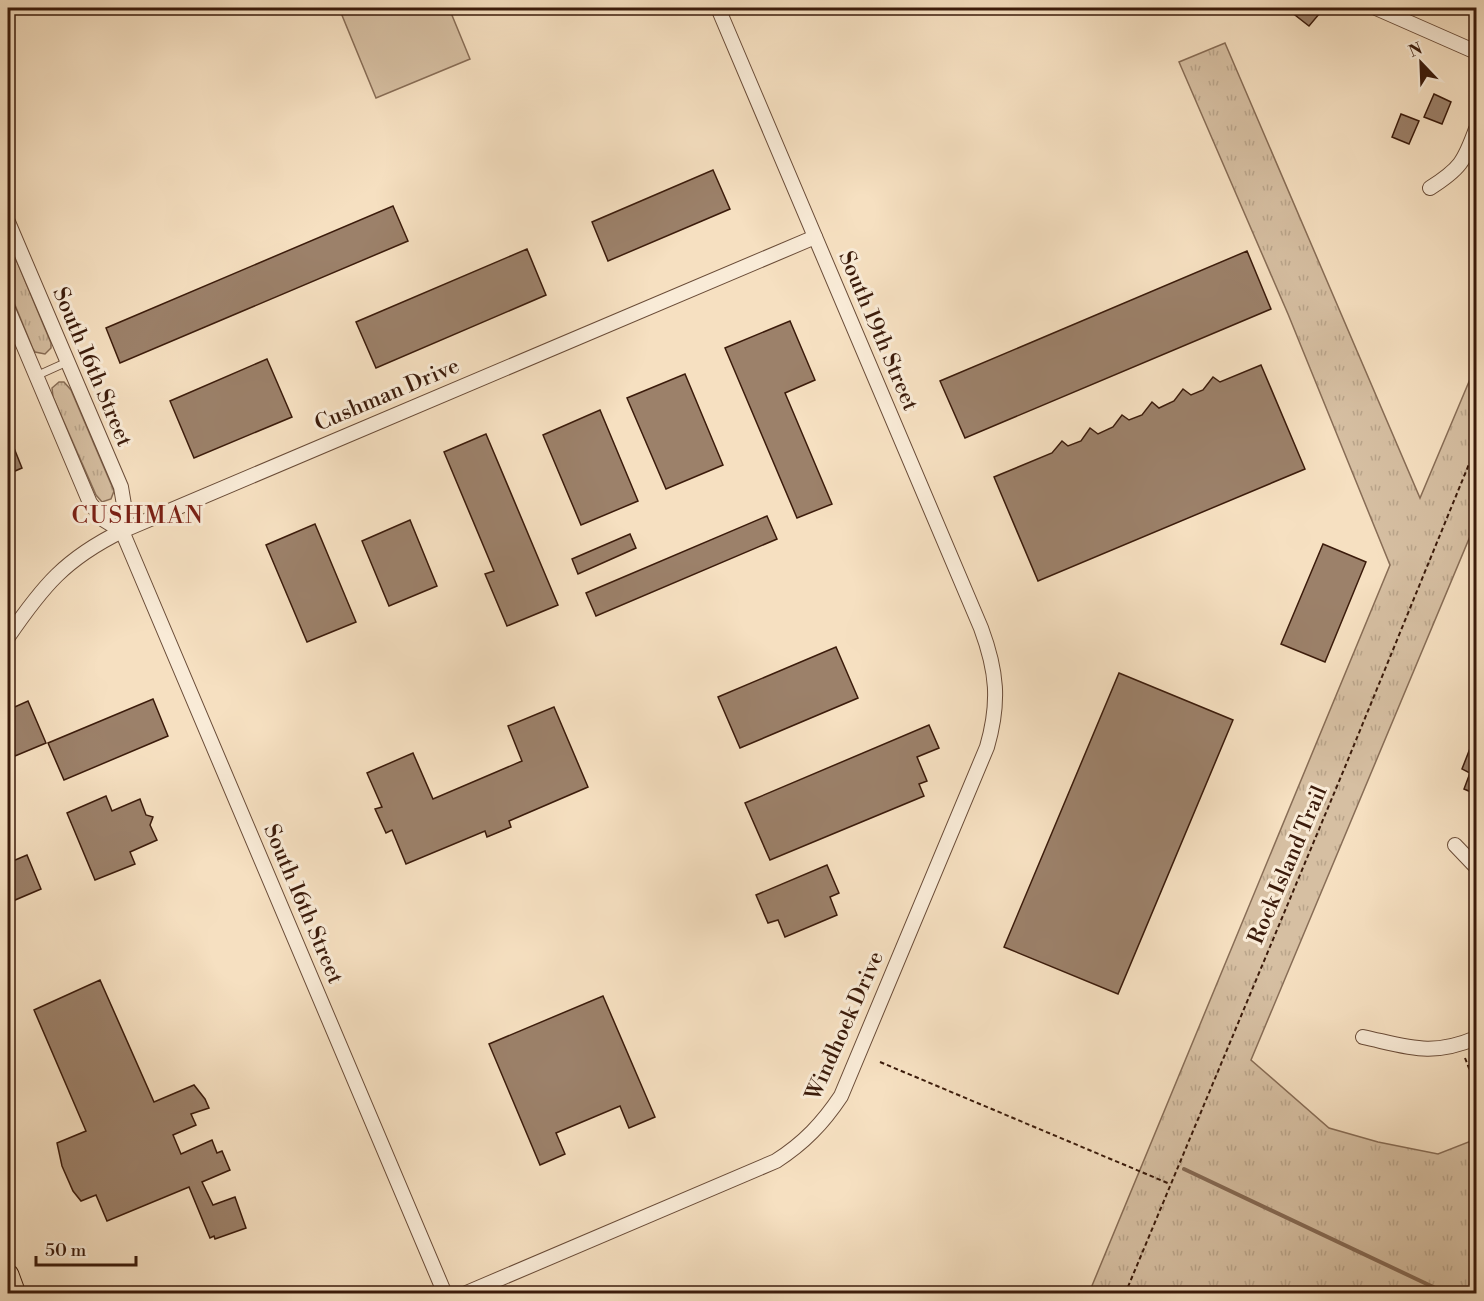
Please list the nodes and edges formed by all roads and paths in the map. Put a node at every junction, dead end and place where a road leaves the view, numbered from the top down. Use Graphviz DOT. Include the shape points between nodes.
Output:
graph roads {
  1 [pos="718,8"];
  2 [pos="1376,8"];
  3 [pos="1476,52"];
  4 [pos="1476,129"];
  5 [pos="1430,188"];
  6 [pos="8,222"];
  7 [pos="815,237"];
  8 [pos="8,309"];
  9 [pos="67,362"];
  10 [pos="36,376"];
  11 [pos="1476,447"];
  12 [pos="122,531"];
  13 [pos="8,637"];
  14 [pos="994,672"];
  15 [pos="1455,845"];
  16 [pos="1476,867"];
  17 [pos="1363,1037"];
  18 [pos="1476,1038"];
  19 [pos="1465,1058"];
  20 [pos="879,1062"];
  21 [pos="1476,1086"];
  22 [pos="1171,1184"];
  23 [pos="8,1275"];
  24 [pos="15,1293"];
  25 [pos="445,1293"];
  26 [pos="464,1293"];
  27 [pos="1125,1293"];
  1 -- 7 [label="street, South 19th Street"];
  2 -- 3 [label="street"];
  4 -- 5 [label="street" via="1459,166"];
  6 -- 9 [label="street, South 16th Street"];
  7 -- 12 [label="street, Cushman Drive"];
  7 -- 14 [label="street, South 19th Street" via="981,628"];
  8 -- 10 [label="street, South 16th Street"];
  9 -- 10 [label="lane"];
  9 -- 12 [label="street, South 16th Street" via="121,487 125,511"];
  10 -- 12 [label="street, South 16th Street" via="90,503 104,520"];
  11 -- 22 [label="path, Rock Island Trail"];
  12 -- 13 [label="street, Cushman Drive" via="96,543 54,576"];
  12 -- 25 [label="street, South 16th Street"];
  14 -- 26 [label="street, Windhoek Drive" via="996,702 987,747 841,1095 827,1117 810,1136 776,1161"];
  15 -- 16 [label="street"];
  17 -- 18 [label="street" via="1433,1050"];
  19 -- 21 [label="path"];
  20 -- 22 [label="path"];
  22 -- 27 [label="path, Rock Island Trail"];
  23 -- 24 [label="main road"];
}
